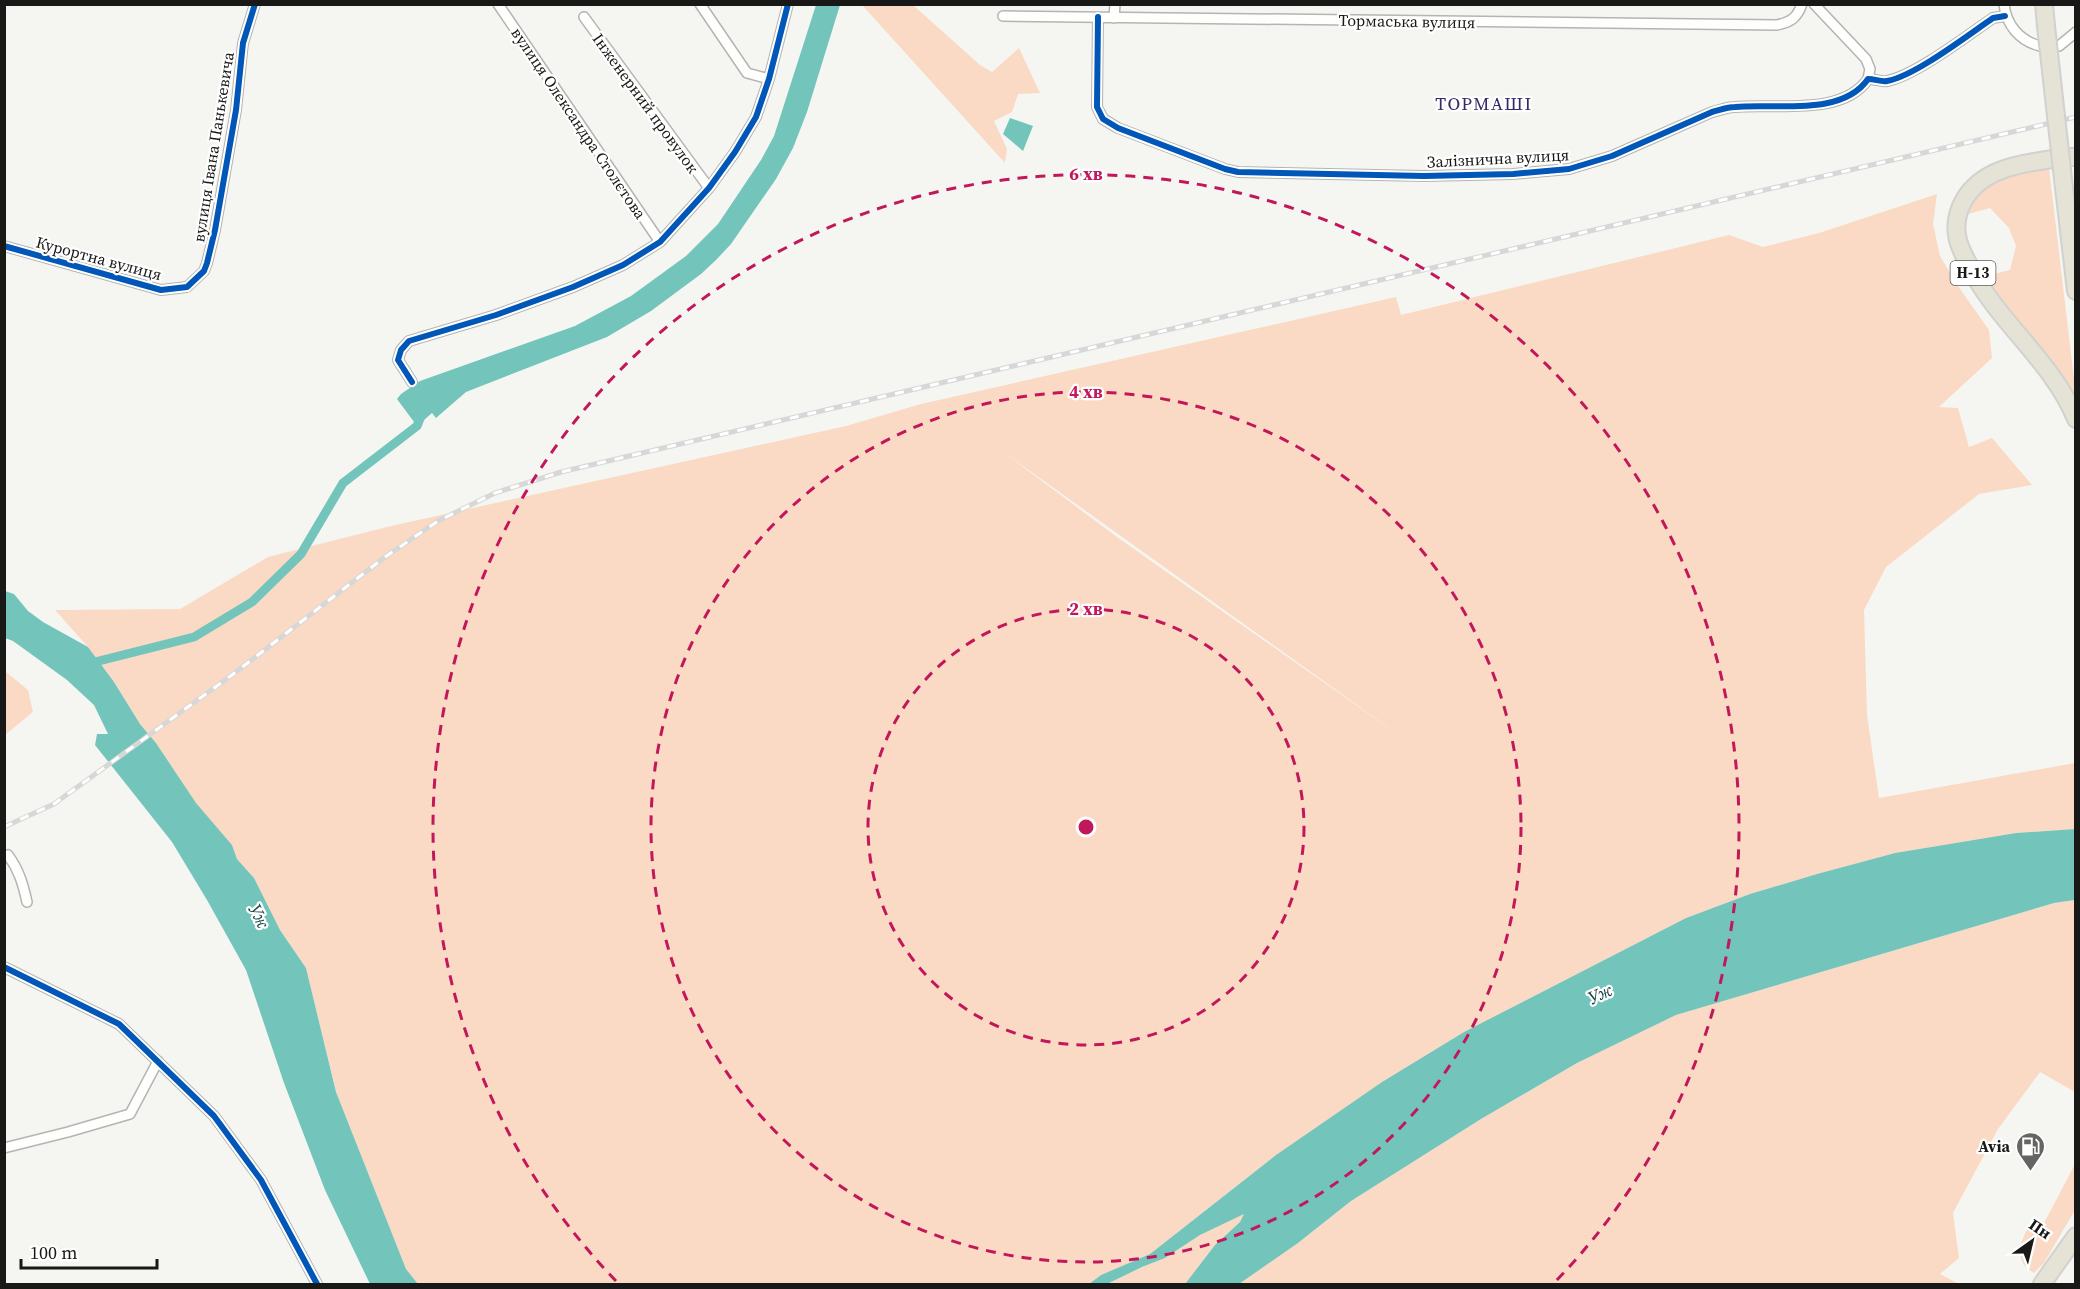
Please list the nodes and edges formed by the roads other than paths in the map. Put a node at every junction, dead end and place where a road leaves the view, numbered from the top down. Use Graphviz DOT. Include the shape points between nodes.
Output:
graph roads {
  1 [pos="255,4"];
  2 [pos="498,4"];
  3 [pos="700,4"];
  4 [pos="788,4"];
  5 [pos="1115,4"];
  6 [pos="1802,4"];
  7 [pos="1814,4"];
  8 [pos="2004,4"];
  9 [pos="2044,4"];
  10 [pos="1003,16"];
  11 [pos="2005,16"];
  12 [pos="584,17"];
  13 [pos="1098,17"];
  14 [pos="1114,18"];
  15 [pos="2076,32"];
  16 [pos="2040,46"];
  17 [pos="2059,46"];
  18 [pos="769,79"];
  19 [pos="1868,79"];
  20 [pos="2052,159"];
  21 [pos="709,188"];
  22 [pos="660,242"];
  23 [pos="4,246"];
  24 [pos="187,287"];
  25 [pos="2076,291"];
  26 [pos="412,382"];
  27 [pos="2076,418"];
  28 [pos="4,857"];
  29 [pos="27,902"];
  30 [pos="4,967"];
  31 [pos="158,1061"];
  32 [pos="4,1148"];
  33 [pos="2076,1236"];
  34 [pos="317,1284"];
  35 [pos="2042,1284"];
  1 -- 24 [label="street, вулиця Івана Панькевича" via="243,43 215,230 204,271"];
  2 -- 22 [label="street, вулиця Олександра Столєтова"];
  3 -- 18 [label="street" via="747,73"];
  4 -- 18 [label="street"];
  5 -- 14 [label="street"];
  6 -- 14 [label="street, Тормаська вулиця" via="1792,21 1778,25"];
  7 -- 19 [label="street" via="1866,59"];
  8 -- 11 [label="street"];
  9 -- 25 [label="highway, bridge"];
  10 -- 13 [label="street, Тормаська вулиця"];
  11 -- 16 [label="street" via="2020,36"];
  11 -- 19 [label="street" via="1993,18 1901,77 1884,82"];
  12 -- 21 [label="street, Інженерний провулок"];
  13 -- 14 [label="street, Тормаська вулиця"];
  13 -- 19 [label="street, Залізнична вулиця" via="1097,107 1103,118 1118,128 1225,169 1250,173 1424,176 1569,169 1612,156 1712,112 1738,106 1826,103 1857,93"];
  15 -- 17 [label="street"];
  18 -- 21 [label="street" via="756,117"];
  20 -- 27 [label="highway, Н-13" via="1997,171 1976,184 1960,207 1957,237 1972,272 2060,388"];
  21 -- 22 [label="street"];
  22 -- 26 [label="street" via="573,287 409,341 400,350 398,360"];
  23 -- 24 [label="street, Курортна вулиця" via="147,287"];
  28 -- 29 [label="street" via="8,855 16,866"];
  30 -- 31 [label="street" via="119,1024"];
  31 -- 32 [label="street" via="130,1114"];
  31 -- 34 [label="street" via="214,1116 261,1180"];
  33 -- 35 [label="highway"];
}
